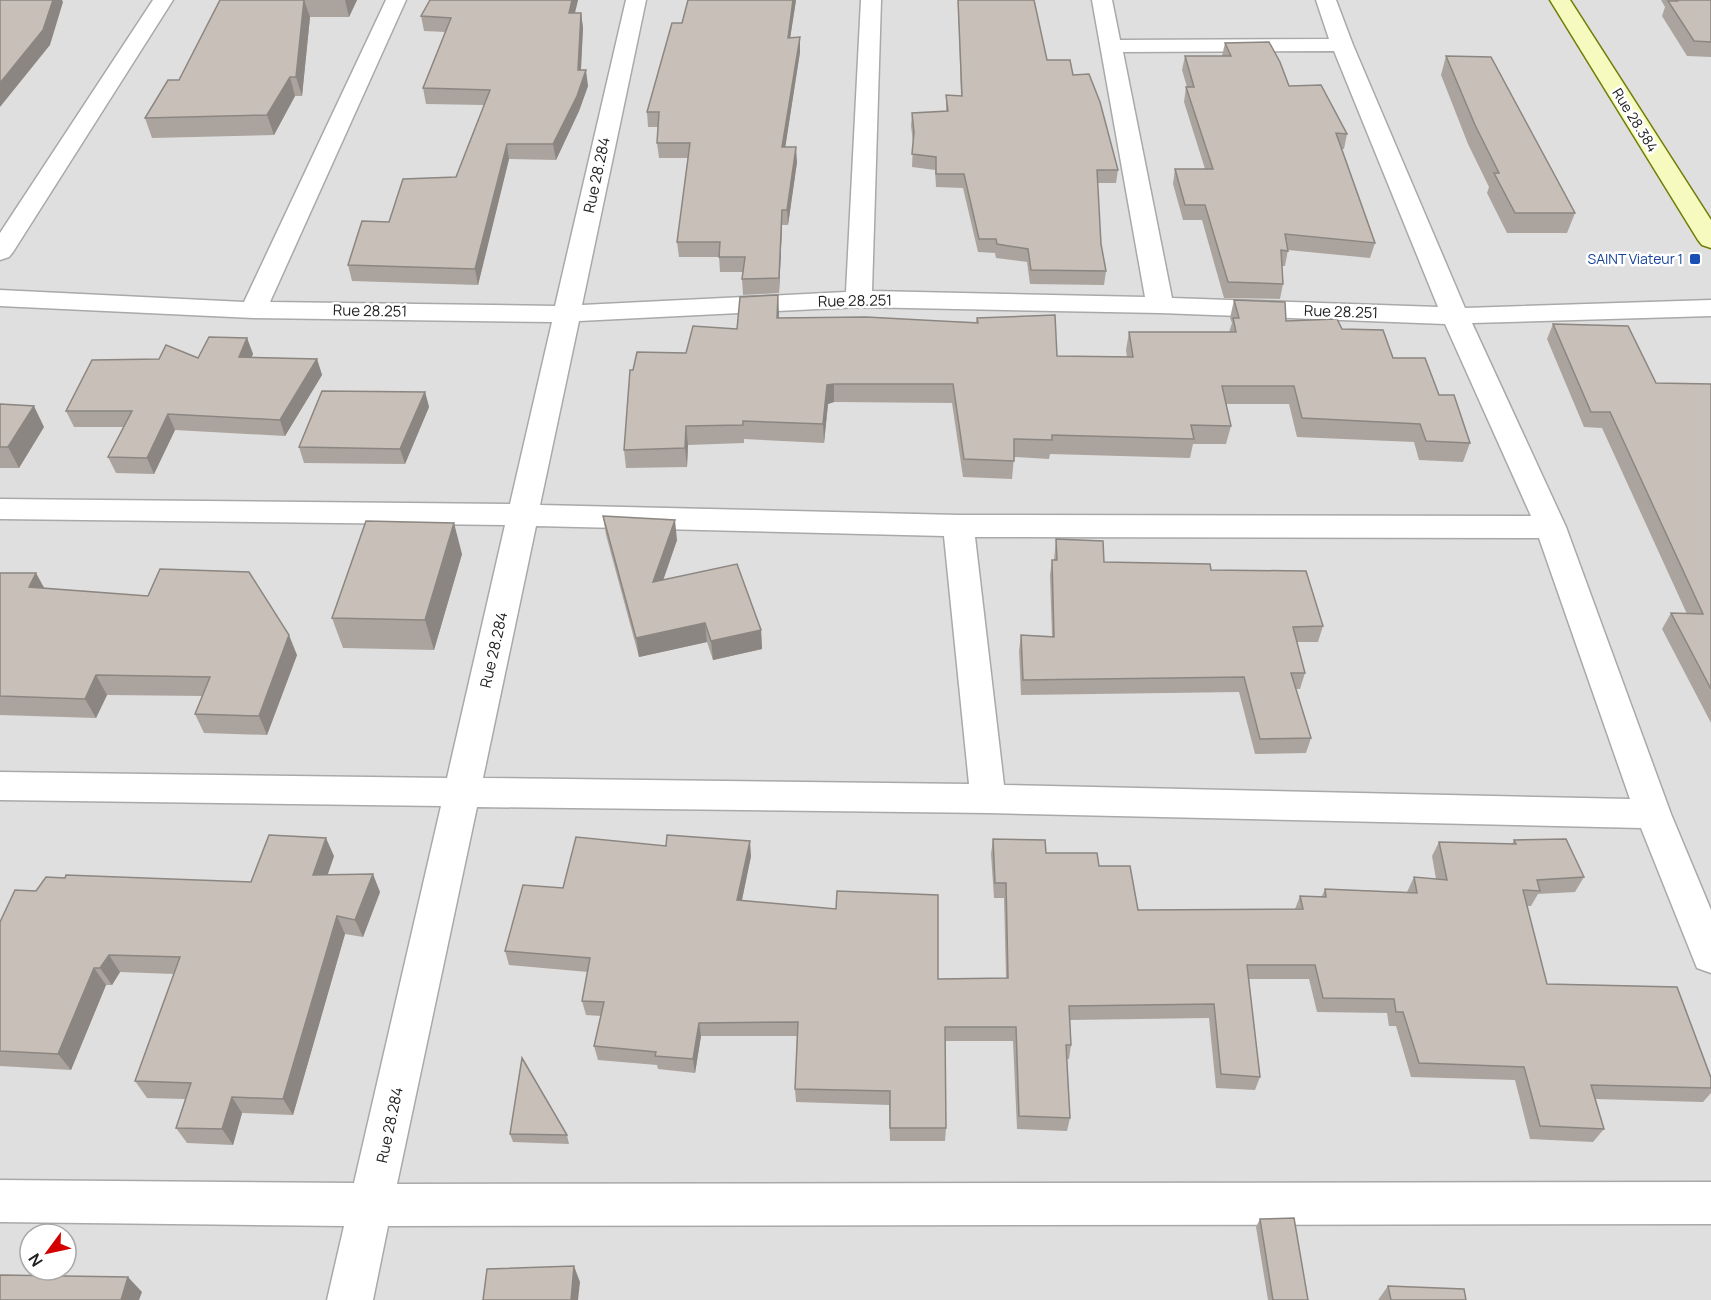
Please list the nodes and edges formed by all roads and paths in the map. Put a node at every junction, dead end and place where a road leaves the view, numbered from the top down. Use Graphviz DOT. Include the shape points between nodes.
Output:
graph roads {
  1 [pos="163,0"];
  2 [pos="396,0"];
  3 [pos="636,0"];
  4 [pos="870,0"];
  5 [pos="1102,0"];
  6 [pos="1326,0"];
  7 [pos="1560,0"];
  8 [pos="1342,45"];
  9 [pos="1110,46"];
  10 [pos="1711,240"];
  11 [pos="0,252"];
  12 [pos="0,298"];
  13 [pos="859,299"];
  14 [pos="1160,305"];
  15 [pos="1711,308"];
  16 [pos="253,310"];
  17 [pos="567,314"];
  18 [pos="1455,316"];
  19 [pos="0,508"];
  20 [pos="524,515"];
  21 [pos="957,526"];
  22 [pos="1551,527"];
  23 [pos="0,786"];
  24 [pos="462,793"];
  25 [pos="988,799"];
  26 [pos="1653,814"];
  27 [pos="1711,956"];
  28 [pos="0,1201"];
  29 [pos="1711,1203"];
  30 [pos="372,1205"];
  31 [pos="350,1300"];
  1 -- 11 [label="street"];
  2 -- 16 [label="street"];
  3 -- 17 [label="street, Rue 28.284"];
  4 -- 13 [label="street"];
  5 -- 9 [label="street"];
  6 -- 8 [label="street"];
  7 -- 10 [label="street, Rue 28.384"];
  8 -- 9 [label="street"];
  8 -- 18 [label="street"];
  9 -- 14 [label="street"];
  12 -- 16 [label="street, Rue 28.251"];
  13 -- 14 [label="street, Rue 28.251"];
  13 -- 17 [label="street, Rue 28.251"];
  14 -- 18 [label="street, Rue 28.251"];
  15 -- 18 [label="street, Rue 28.251"];
  16 -- 17 [label="street, Rue 28.251"];
  17 -- 20 [label="street, Rue 28.284"];
  18 -- 22 [label="street"];
  19 -- 20 [label="street"];
  20 -- 21 [label="street"];
  20 -- 24 [label="street, Rue 28.284"];
  21 -- 22 [label="street"];
  21 -- 25 [label="street"];
  22 -- 26 [label="street"];
  23 -- 24 [label="street"];
  24 -- 25 [label="street"];
  24 -- 30 [label="street, Rue 28.284"];
  25 -- 26 [label="street"];
  26 -- 27 [label="street"];
  28 -- 30 [label="street"];
  29 -- 30 [label="street"];
  30 -- 31 [label="street, Rue 28.284"];
}
